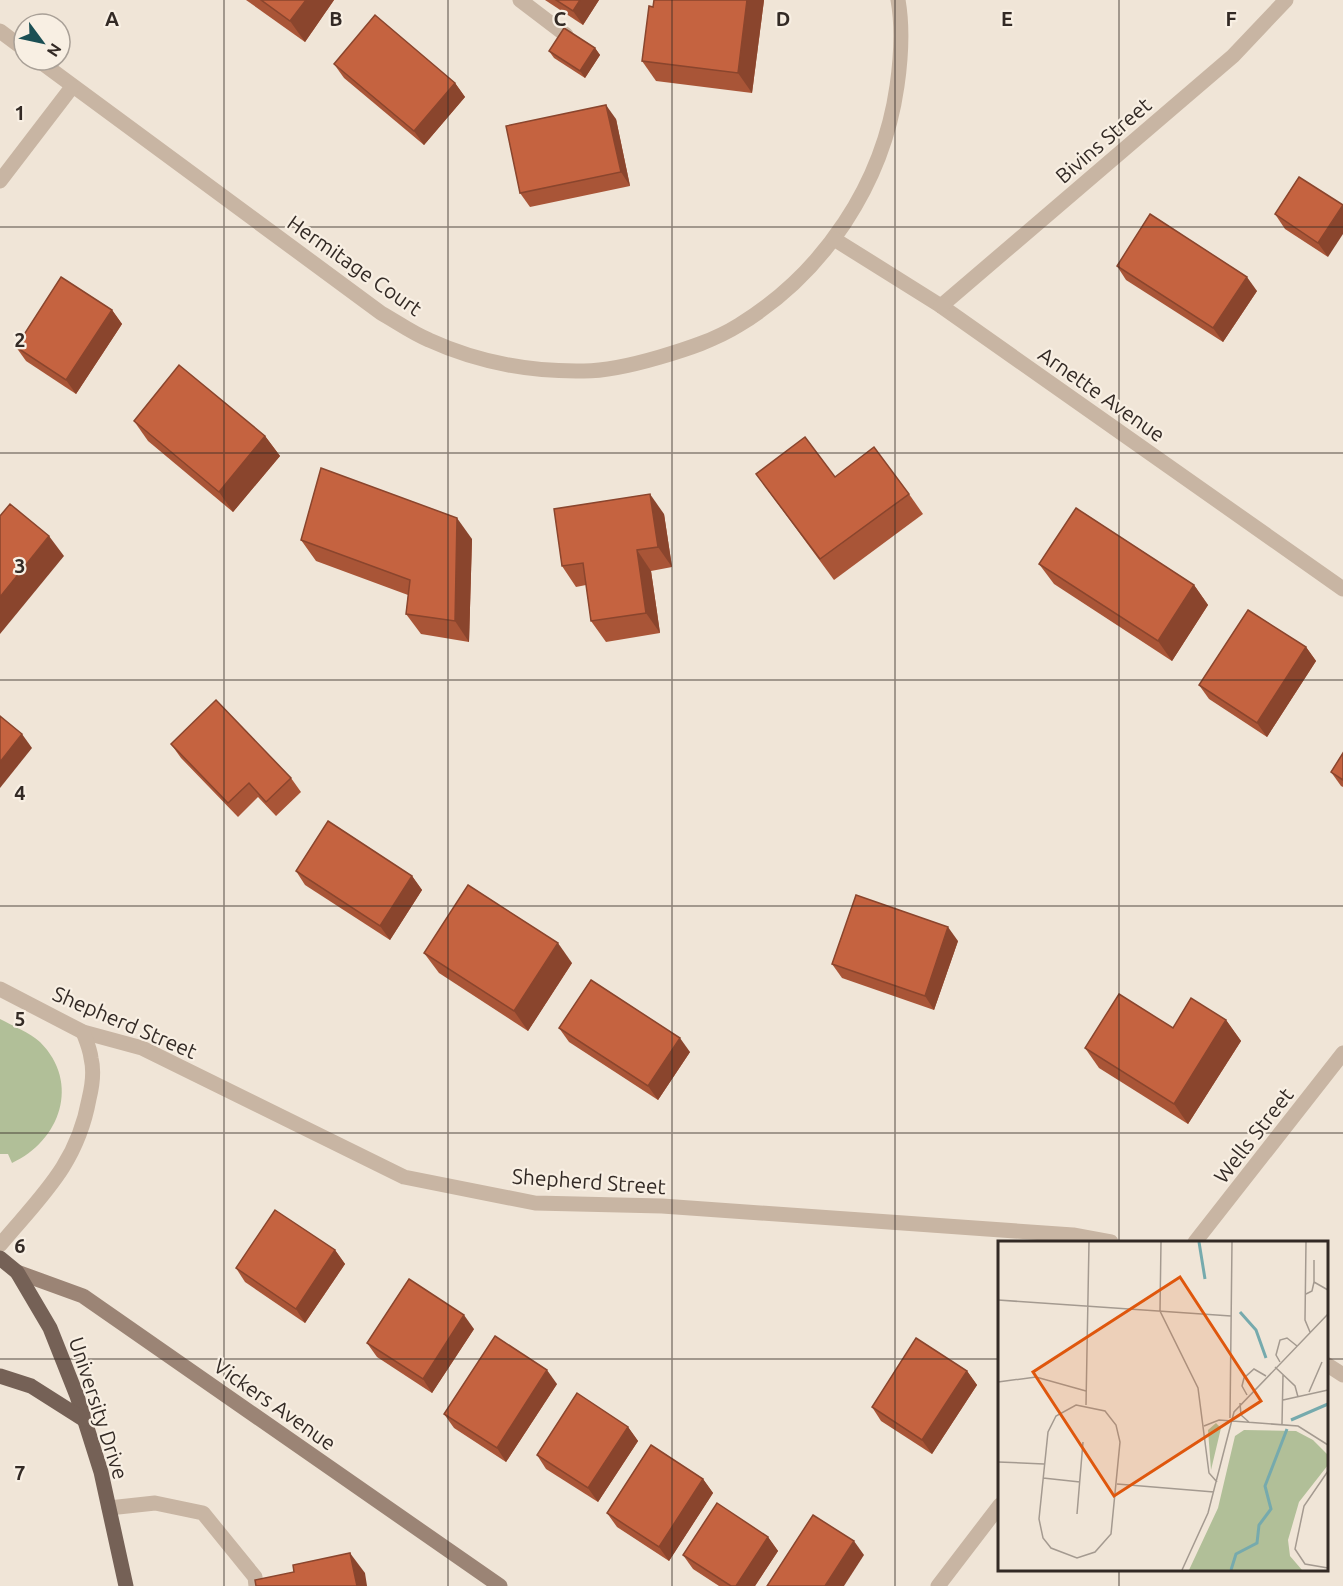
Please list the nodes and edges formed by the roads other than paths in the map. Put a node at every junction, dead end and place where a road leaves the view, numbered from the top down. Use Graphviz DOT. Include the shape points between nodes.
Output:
graph roads {
  1 [pos="520,0"];
  2 [pos="898,0"];
  3 [pos="1286,0"];
  4 [pos="566,36"];
  5 [pos="53,72"];
  6 [pos="72,87"];
  7 [pos="0,181"];
  8 [pos="834,239"];
  9 [pos="941,306"];
  10 [pos="1343,589"];
  11 [pos="0,989"];
  12 [pos="83,1032"];
  13 [pos="1343,1053"];
  14 [pos="1106,1241"];
  15 [pos="1196,1241"];
  16 [pos="0,1245"];
  17 [pos="0,1258"];
  18 [pos="17,1272"];
  19 [pos="1328,1365"];
  20 [pos="1343,1375"];
  21 [pos="0,1376"];
  22 [pos="83,1419"];
  23 [pos="998,1506"];
  24 [pos="109,1508"];
  25 [pos="126,1586"];
  26 [pos="256,1586"];
  27 [pos="500,1586"];
  28 [pos="939,1586"];
  1 -- 4 [label="street"];
  2 -- 8 [label="street, Hermitage Court" via="901,61 893,114 877,165"];
  3 -- 9 [label="street, Bivins Street" via="1233,56"];
  5 -- 6 [label="street, Hermitage Court"];
  6 -- 7 [label="street"];
  6 -- 8 [label="street, Hermitage Court" via="381,313 428,340 478,359 531,369 585,371 638,364 690,348 738,325 782,294"];
  8 -- 9 [label="street, Arnette Avenue"];
  9 -- 10 [label="street, Arnette Avenue"];
  11 -- 12 [label="street, Shepherd Street"];
  12 -- 14 [label="street, Shepherd Street" via="142,1048 404,1177 535,1203 674,1207 1073,1235"];
  12 -- 16 [label="street" via="92,1060 91,1090 75,1148 60,1174"];
  13 -- 15 [label="street, Wells Street"];
  17 -- 18 [label="main road, University Drive"];
  18 -- 22 [label="main road, University Drive" via="50,1328"];
  18 -- 27 [label="main road, Vickers Avenue" via="83,1296"];
  19 -- 20 [label="street"];
  21 -- 22 [label="main road" via="31,1386"];
  22 -- 24 [label="main road, University Drive"];
  23 -- 28 [label="street"];
  24 -- 25 [label="main road, University Drive"];
  24 -- 26 [label="street" via="155,1503 203,1513 255,1577"];
}
